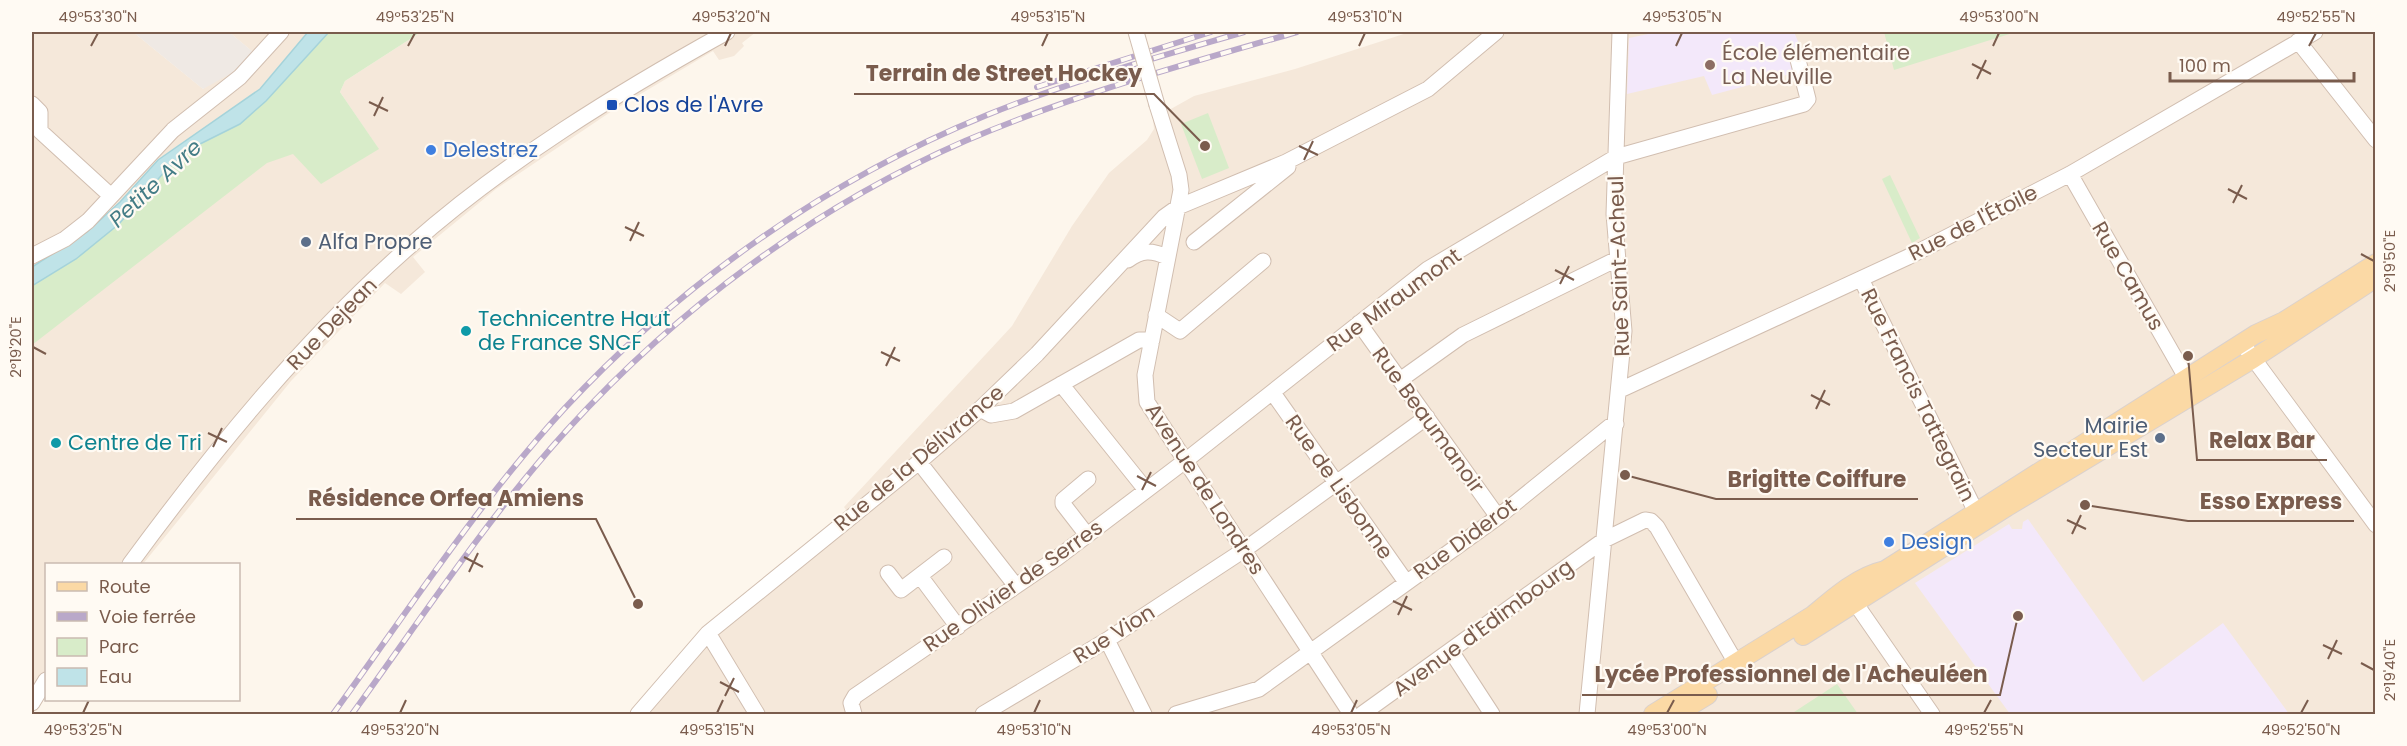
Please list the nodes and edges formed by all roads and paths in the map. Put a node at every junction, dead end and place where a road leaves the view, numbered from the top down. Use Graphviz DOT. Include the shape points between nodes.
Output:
graph roads {
  1 [pos="281,32"];
  2 [pos="727,32"];
  3 [pos="1136,32"];
  4 [pos="1496,32"];
  5 [pos="1620,32"];
  6 [pos="2314,32"];
  7 [pos="2298,41"];
  8 [pos="1798,60"];
  9 [pos="32,104"];
  10 [pos="2376,140"];
  11 [pos="1616,157"];
  12 [pos="1286,162"];
  13 [pos="2070,174"];
  14 [pos="111,196"];
  15 [pos="1178,207"];
  16 [pos="1194,242"];
  17 [pos="32,256"];
  18 [pos="1167,257"];
  19 [pos="1617,259"];
  20 [pos="1263,261"];
  21 [pos="2376,263"];
  22 [pos="1116,270"];
  23 [pos="2376,278"];
  24 [pos="1861,279"];
  25 [pos="1156,315"];
  26 [pos="1359,323"];
  27 [pos="1152,340"];
  28 [pos="2242,343"];
  29 [pos="2253,359"];
  30 [pos="2187,379"];
  31 [pos="1400,380"];
  32 [pos="1061,384"];
  33 [pos="1620,390"];
  34 [pos="1273,393"];
  35 [pos="980,409"];
  36 [pos="1427,417"];
  37 [pos="1616,424"];
  38 [pos="1185,461"];
  39 [pos="919,462"];
  40 [pos="1088,478"];
  41 [pos="1336,483"];
  42 [pos="1146,490"];
  43 [pos="1974,510"];
  44 [pos="1498,517"];
  45 [pos="2376,525"];
  46 [pos="1087,535"];
  47 [pos="1604,540"];
  48 [pos="1244,550"];
  49 [pos="944,557"];
  50 [pos="131,563"];
  51 [pos="888,573"];
  52 [pos="920,576"];
  53 [pos="1406,582"];
  54 [pos="1016,586"];
  55 [pos="1850,596"];
  56 [pos="958,627"];
  57 [pos="708,633"];
  58 [pos="1107,640"];
  59 [pos="1311,651"];
  60 [pos="1451,651"];
  61 [pos="1736,663"];
  62 [pos="45,682"];
  63 [pos="32,703"];
  64 [pos="638,714"];
  65 [pos="757,714"];
  66 [pos="854,714"];
  67 [pos="983,714"];
  68 [pos="1144,714"];
  69 [pos="1176,714"];
  70 [pos="1351,714"];
  71 [pos="1362,714"];
  72 [pos="1492,714"];
  73 [pos="1587,714"];
  74 [pos="1653,714"];
  75 [pos="1677,714"];
  76 [pos="1932,714"];
  1 -- 14 [label="street" via="240,77 172,130"];
  2 -- 50 [label="street, Rue Dejean" via="573,124 411,245 340,311 262,398"];
  3 -- 15 [label="street, Avenue de Londres, bridge" via="1179,175"];
  4 -- 12 [label="street, Rue de la Délivrance" via="1428,88"];
  5 -- 11 [label="street, Rue Saint-Acheul"];
  6 -- 7 [label="street, Rue de l'Étoile"];
  7 -- 10 [label="street"];
  7 -- 13 [label="street, Rue de l'Étoile"];
  8 -- 11 [label="street, Rue Miraumont" via="1808,99 1804,104"];
  9 -- 14 [label="street" via="40,112 40,131"];
  11 -- 19 [label="street, Rue Saint-Acheul"];
  11 -- 26 [label="street, Rue Miraumont" via="1428,269"];
  12 -- 15 [label="street, Rue de la Délivrance"];
  12 -- 16 [label="street" via="1289,166"];
  13 -- 24 [label="street, Rue de l'Étoile"];
  13 -- 30 [label="street, Rue Camus"];
  14 -- 17 [label="street" via="65,239"];
  15 -- 18 [label="street, Avenue de Londres"];
  15 -- 22 [label="street, Rue de la Délivrance"];
  18 -- 22 [label="street, Rue de la Délivrance" via="1150,251 1140,253"];
  18 -- 25 [label="street, Avenue de Londres"];
  19 -- 31 [label="street" via="1463,335"];
  19 -- 33 [label="street, Rue Saint-Acheul" via="1624,331"];
  20 -- 25 [label="street" via="1180,330"];
  21 -- 28 [label="main road"];
  22 -- 35 [label="street, Rue de la Délivrance"];
  23 -- 29 [label="main road"];
  24 -- 33 [label="street, Rue de l'Étoile"];
  24 -- 43 [label="street, Rue Francis Tattegrain"];
  25 -- 27 [label="street, Avenue de Londres"];
  26 -- 31 [label="street, Rue Beaumanoir"];
  26 -- 34 [label="street, Rue Miraumont"];
  27 -- 32 [label="street" via="1139,340"];
  27 -- 38 [label="street, Avenue de Londres" via="1145,375 1147,402"];
  28 -- 29 [label="street"];
  28 -- 30 [label="main road"];
  29 -- 45 [label="street"];
  29 -- 55 [label="main road"];
  30 -- 43 [label="main road"];
  31 -- 36 [label="street, Rue Beaumanoir"];
  32 -- 35 [label="street" via="1014,411 991,415"];
  32 -- 42 [label="street"];
  33 -- 37 [label="street, Rue Saint-Acheul"];
  34 -- 38 [label="street, Rue Miraumont"];
  34 -- 41 [label="street, Rue de Lisbonne"];
  35 -- 39 [label="street, Rue de la Délivrance"];
  36 -- 41 [label="street, Rue Vion"];
  36 -- 44 [label="street, Rue Beaumanoir"];
  37 -- 44 [label="street, Rue Diderot"];
  37 -- 47 [label="street, Rue Saint-Acheul"];
  38 -- 42 [label="street, Rue Olivier de Serres"];
  38 -- 48 [label="street, Avenue de Londres"];
  39 -- 54 [label="street"];
  39 -- 57 [label="street, Rue de la Délivrance"];
  40 -- 46 [label="street" via="1063,500"];
  41 -- 48 [label="street, Rue Vion"];
  41 -- 53 [label="street, Rue de Lisbonne"];
  42 -- 46 [label="street, Rue Olivier de Serres"];
  43 -- 55 [label="main road" via="1885,570 1874,572"];
  44 -- 53 [label="street, Rue Diderot"];
  46 -- 54 [label="street, Rue Olivier de Serres"];
  47 -- 60 [label="street, Avenue d'Edimbourg"];
  47 -- 61 [label="street, Avenue d'Edimbourg" via="1639,522 1651,521"];
  47 -- 73 [label="street, Rue Saint-Acheul"];
  48 -- 58 [label="street, Rue Vion"];
  48 -- 59 [label="street, Avenue de Londres"];
  49 -- 52 [label="street"];
  51 -- 52 [label="street" via="901,590"];
  52 -- 56 [label="street"];
  53 -- 59 [label="street, Rue Diderot"];
  54 -- 56 [label="street, Rue Olivier de Serres"];
  55 -- 61 [label="main road"];
  55 -- 75 [label="main road"];
  55 -- 76 [label="street"];
  56 -- 66 [label="street, Rue Olivier de Serres" via="855,696 851,703"];
  57 -- 64 [label="street, Rue de la Délivrance"];
  57 -- 65 [label="street"];
  58 -- 67 [label="street, Rue Vion"];
  58 -- 68 [label="street"];
  59 -- 69 [label="street, Rue Diderot" via="1259,689"];
  59 -- 70 [label="street, Avenue de Londres"];
  60 -- 71 [label="street, Avenue d'Edimbourg"];
  60 -- 72 [label="street"];
  61 -- 74 [label="main road"];
  62 -- 63 [label="street"];
}
